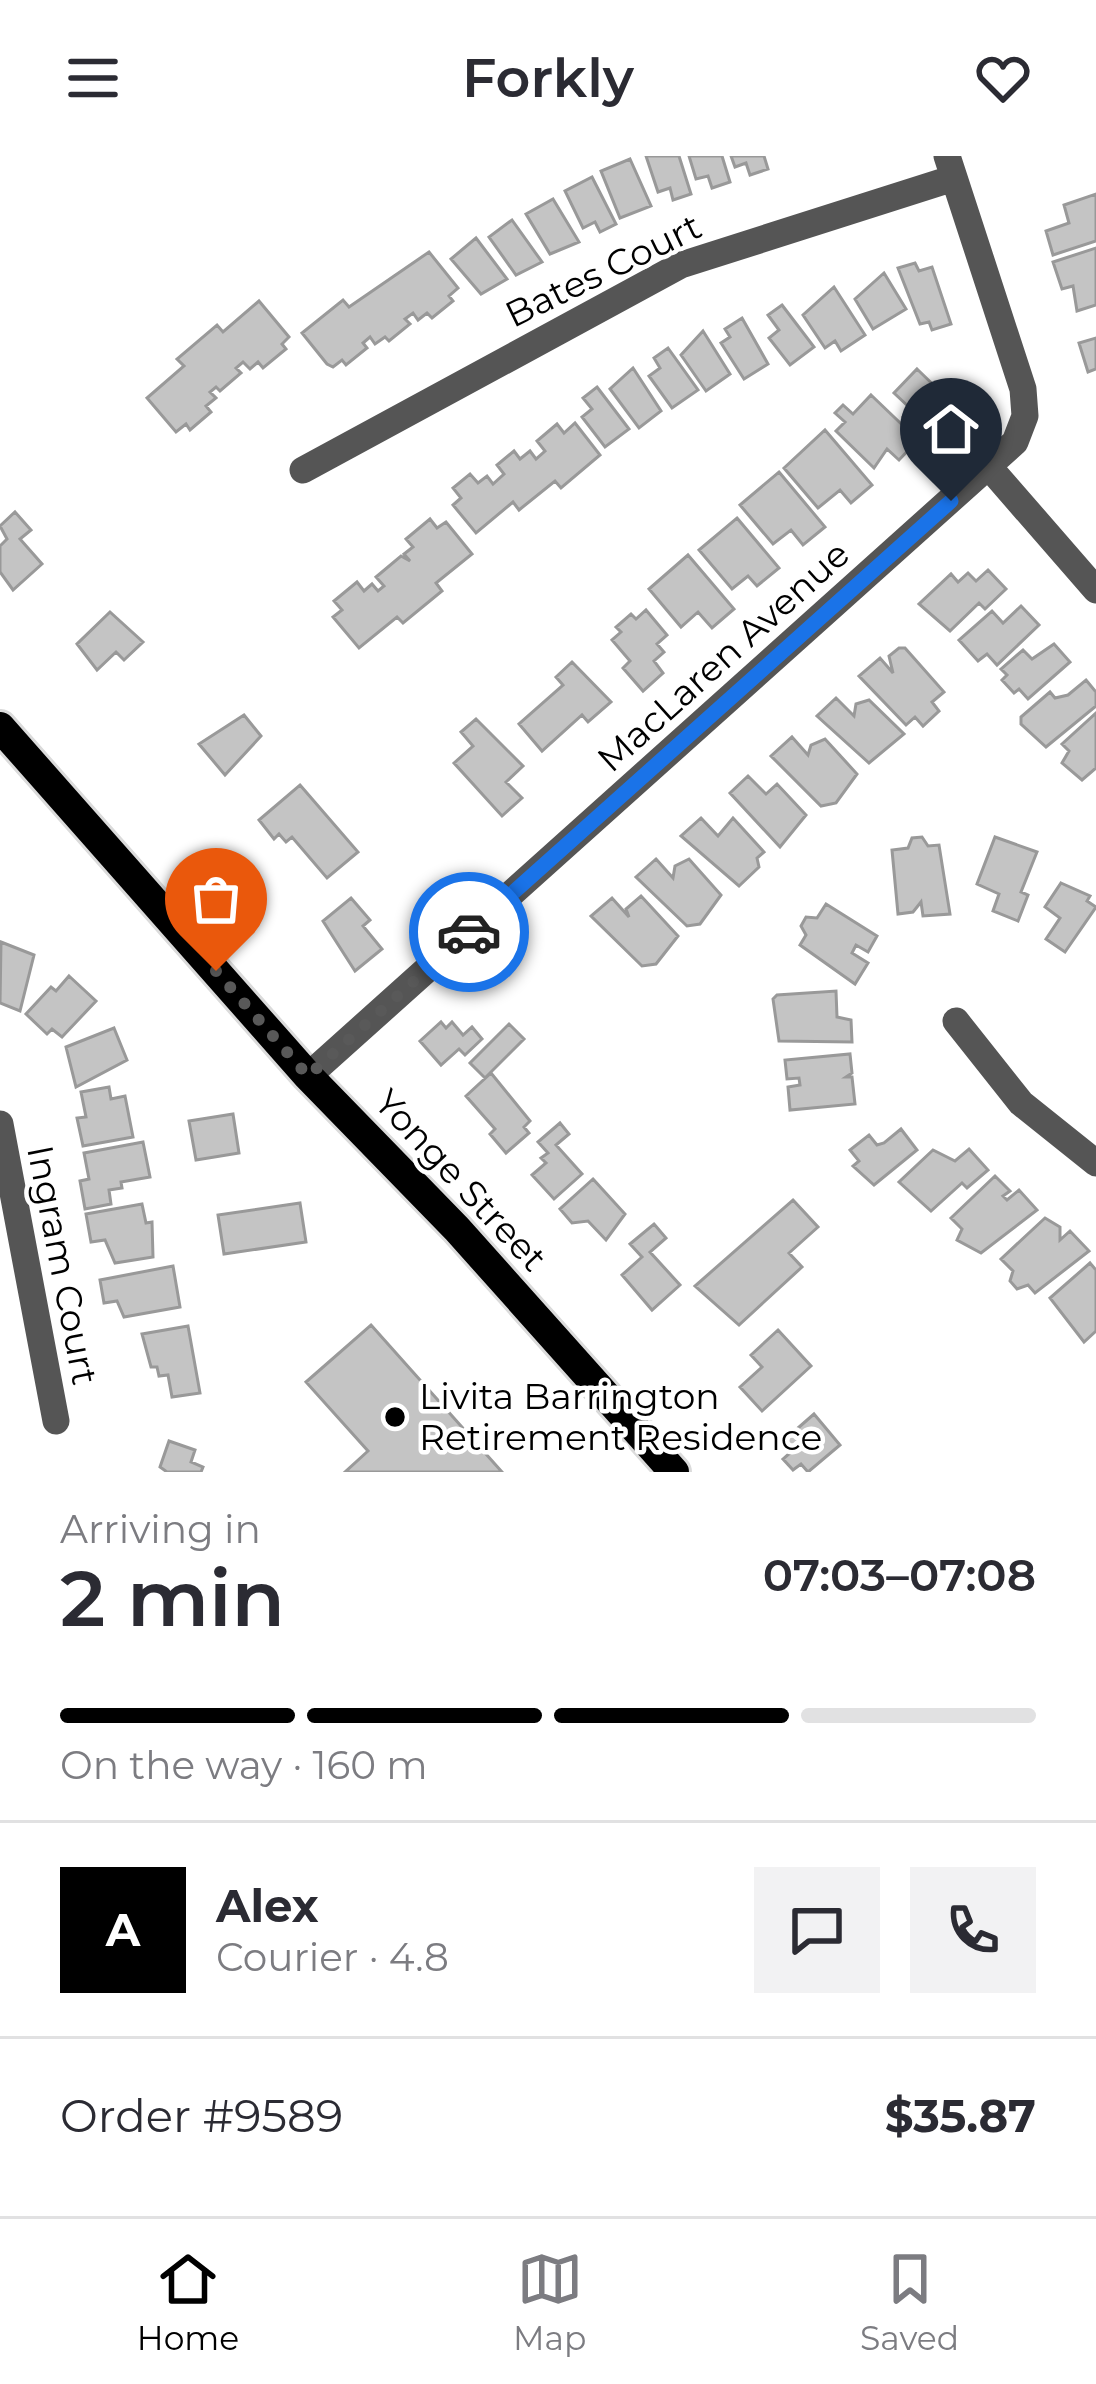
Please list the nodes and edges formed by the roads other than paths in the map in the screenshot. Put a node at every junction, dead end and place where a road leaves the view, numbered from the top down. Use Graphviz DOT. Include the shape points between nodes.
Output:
graph roads {
  1 [pos="951,167"];
  2 [pos="989,467"];
  3 [pos="303,470"];
  4 [pos="1096,590"];
  5 [pos="0,728"];
  6 [pos="956,1022"];
  7 [pos="308,1076"];
  8 [pos="0,1124"];
  9 [pos="1096,1163"];
  10 [pos="56,1420"];
  11 [pos="674,1472"];
  1 -- 2 [label="street, MacLaren Avenue" via="1025,398 1020,434"];
  1 -- 3 [label="street, Bates Court" via="681,265"];
  2 -- 4 [label="street"];
  2 -- 7 [label="street, MacLaren Avenue"];
  5 -- 7 [label="main road, Yonge Street"];
  6 -- 9 [label="street" via="1021,1103"];
  7 -- 11 [label="main road, Yonge Street" via="458,1229"];
  8 -- 10 [label="street, Ingram Court"];
}
